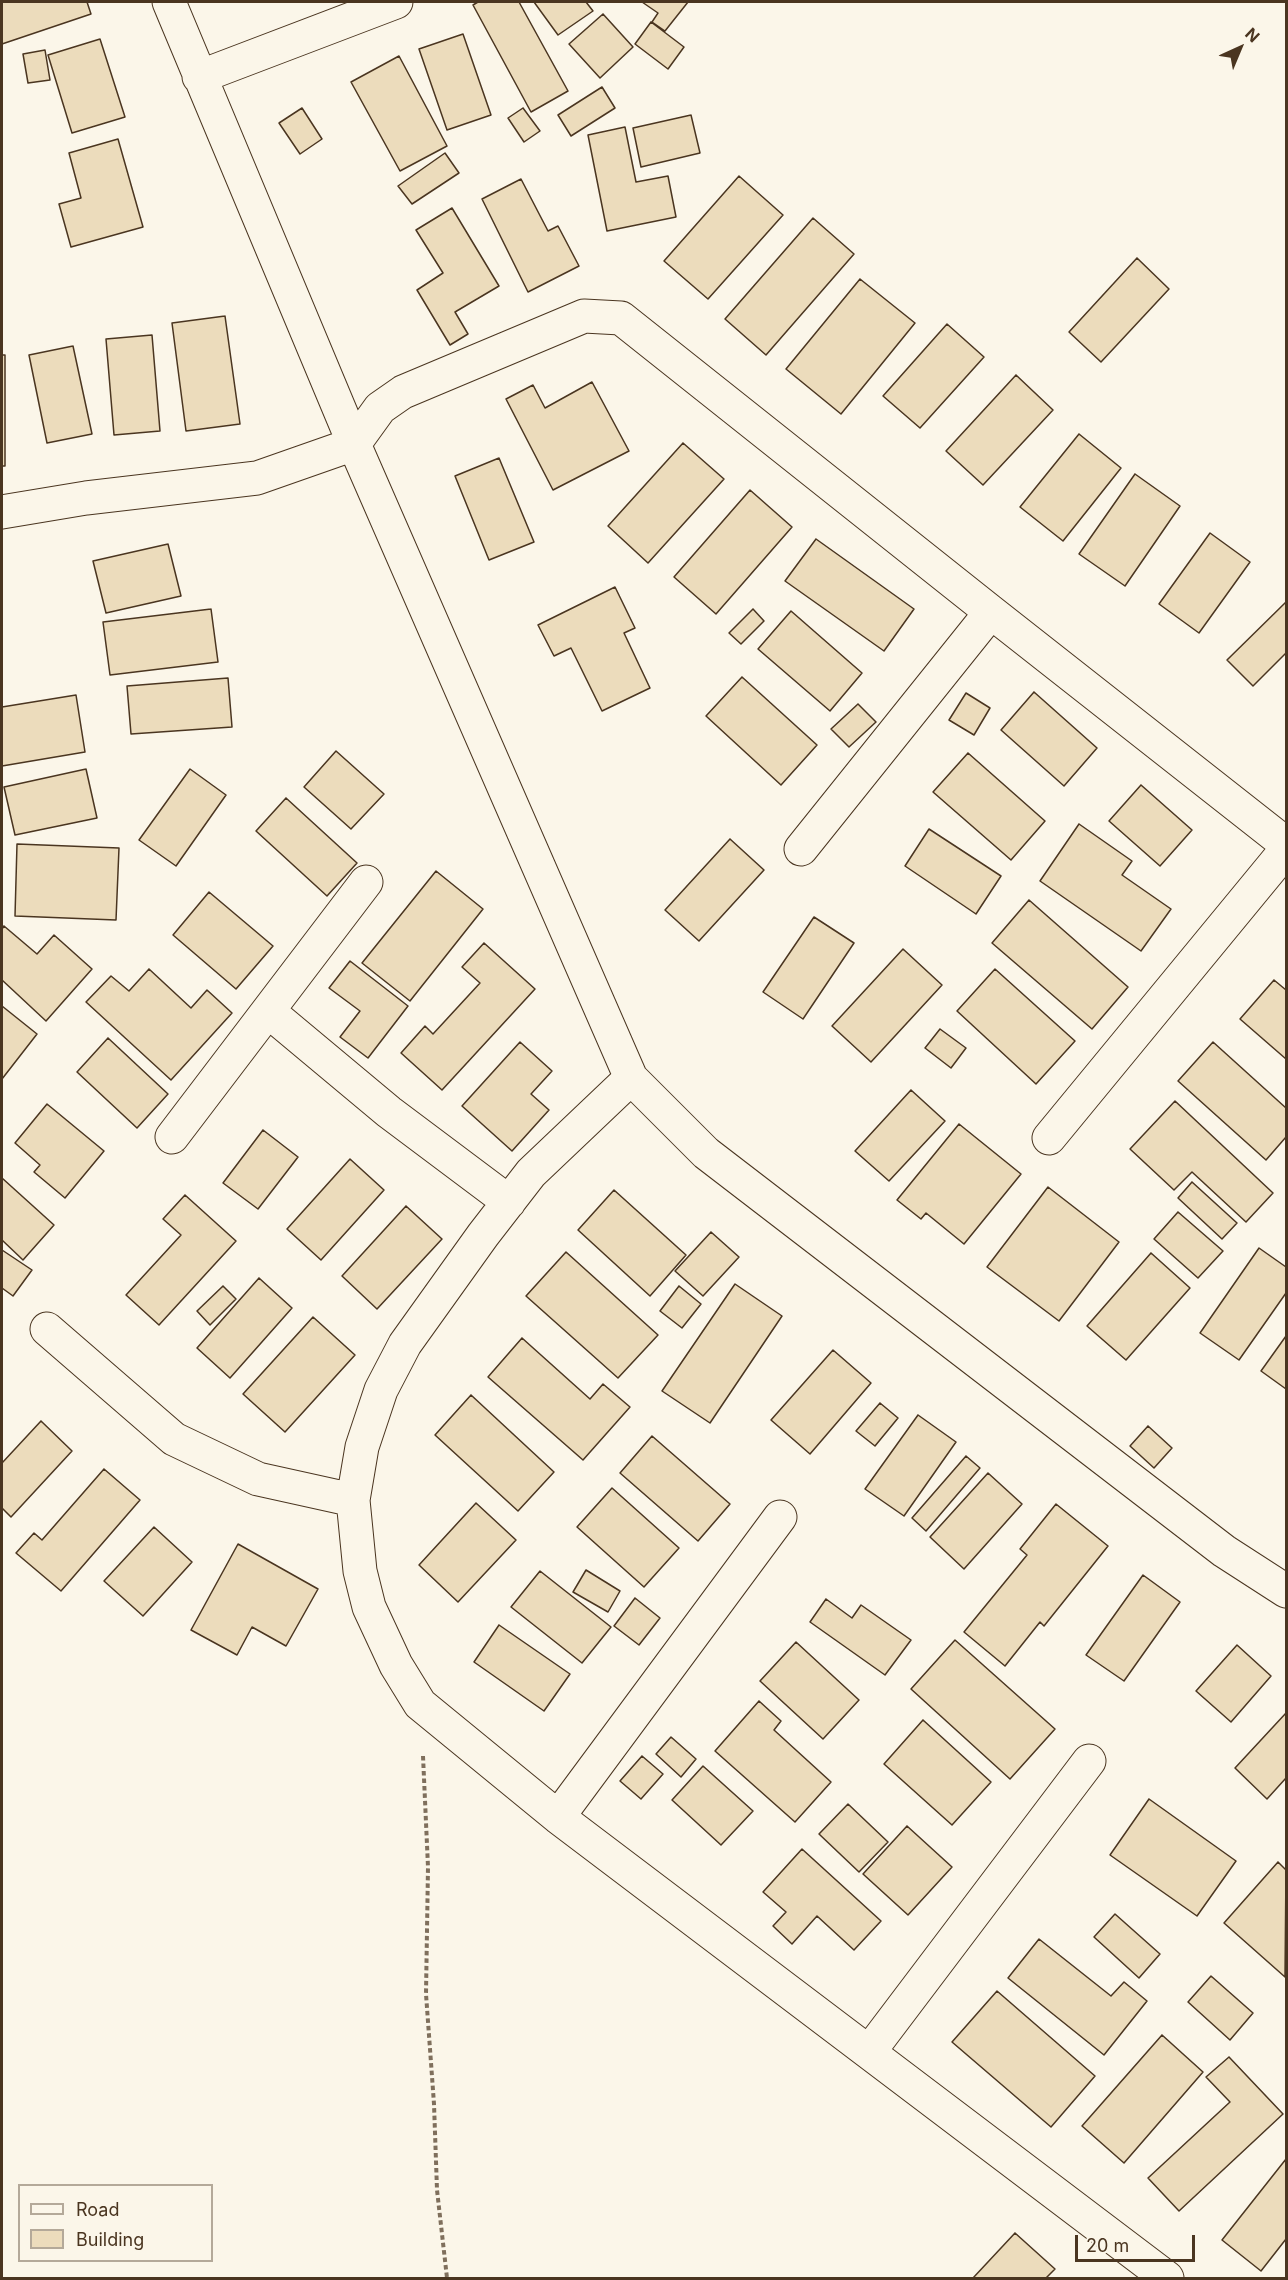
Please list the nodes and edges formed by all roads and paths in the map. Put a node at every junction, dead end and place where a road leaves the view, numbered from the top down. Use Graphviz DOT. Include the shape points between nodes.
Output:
graph roads {
  1 [pos="169,2"];
  2 [pos="396,2"];
  3 [pos="199,77"];
  4 [pos="354,444"];
  5 [pos="2,512"];
  6 [pos="991,612"];
  7 [pos="1287,844"];
  8 [pos="801,849"];
  9 [pos="1287,850"];
  10 [pos="366,882"];
  11 [pos="268,1011"];
  12 [pos="631,1078"];
  13 [pos="172,1137"];
  14 [pos="1049,1138"];
  15 [pos="509,1202"];
  16 [pos="47,1329"];
  17 [pos="353,1500"];
  18 [pos="780,1517"];
  19 [pos="1287,1591"];
  20 [pos="420,1704"];
  21 [pos="1089,1761"];
  22 [pos="558,1817"];
  23 [pos="869,2052"];
  24 [pos="447,2278"];
  25 [pos="1167,2278"];
  1 -- 3 [label="street"];
  2 -- 3 [label="street"];
  3 -- 4 [label="street"];
  4 -- 5 [label="street" via="257,478"];
  4 -- 6 [label="street" via="380,408 403,392 584,316 621,318"];
  4 -- 12 [label="street"];
  6 -- 7 [label="street"];
  6 -- 8 [label="street"];
  9 -- 14 [label="street"];
  10 -- 11 [label="street"];
  11 -- 13 [label="street"];
  11 -- 15 [label="street" via="389,1112"];
  12 -- 15 [label="street" via="531,1173"];
  12 -- 19 [label="street" via="706,1153 1224,1551"];
  15 -- 17 [label="street" via="400,1354 381,1390 362,1447"];
  16 -- 17 [label="street" via="174,1439 258,1479"];
  17 -- 20 [label="street" via="360,1571 369,1607 396,1665"];
  18 -- 22 [label="street"];
  20 -- 22 [label="street"];
  20 -- 24 [label="path" via="428,1867 426,1994 437,2190"];
  21 -- 23 [label="street"];
  22 -- 23 [label="street"];
  23 -- 25 [label="street"];
}
